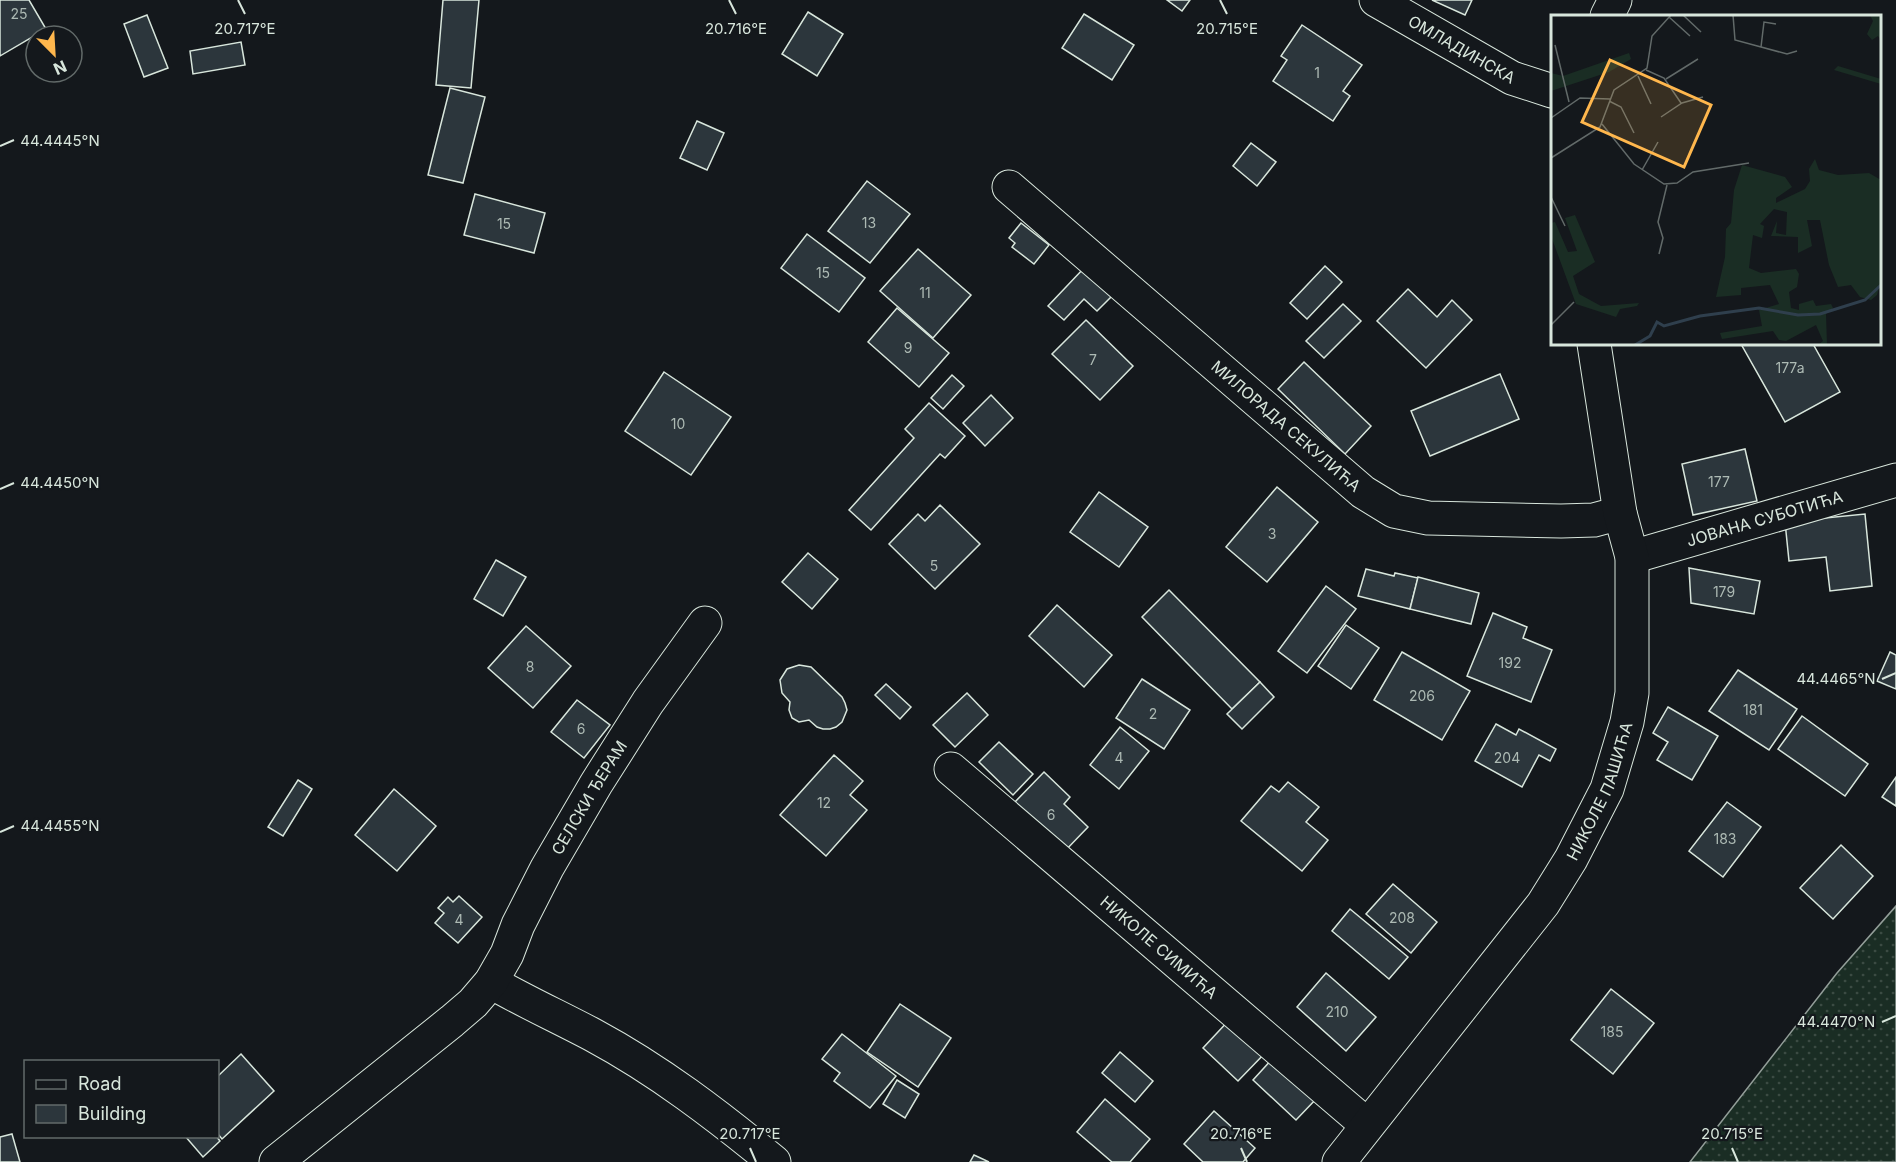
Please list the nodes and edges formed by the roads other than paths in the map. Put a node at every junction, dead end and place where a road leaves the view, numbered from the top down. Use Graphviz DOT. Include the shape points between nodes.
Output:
graph roads {
  1 [pos="1376,0"];
  2 [pos="1615,0"];
  3 [pos="1608,15"];
  4 [pos="1551,91"];
  5 [pos="1009,187"];
  6 [pos="1594,345"];
  7 [pos="1896,480"];
  8 [pos="1620,513"];
  9 [pos="1632,557"];
  10 [pos="705,623"];
  11 [pos="951,769"];
  12 [pos="491,982"];
  13 [pos="1367,1125"];
  14 [pos="276,1162"];
  15 [pos="774,1162"];
  16 [pos="1339,1162"];
  1 -- 4 [label="street, ОМЛАДИНСКА" via="1512,78"];
  2 -- 3 [label="street"];
  5 -- 8 [label="street, МИЛОРАДА СЕКУЛИЋА" via="1363,492 1394,511 1428,518 1561,522"];
  6 -- 8 [label="street, НИКОЛЕ ПАШИЋА"];
  7 -- 9 [label="street, ЈОВАНА СУБОТИЋА"];
  8 -- 9 [label="street, НИКОЛЕ ПАШИЋА"];
  9 -- 13 [label="street, НИКОЛЕ ПАШИЋА" via="1632,693 1616,763 1603,797 1543,904"];
  10 -- 12 [label="street, СЕЛСКИ ЂЕРАМ" via="596,784 547,868"];
  11 -- 13 [label="street, НИКОЛЕ СИМИЋА"];
  12 -- 14 [label="street, СЕЛСКИ ЂЕРАМ" via="452,1021"];
  12 -- 15 [label="street" via="594,1035 671,1083"];
  13 -- 16 [label="street, НИКОЛЕ ПАШИЋА"];
}
